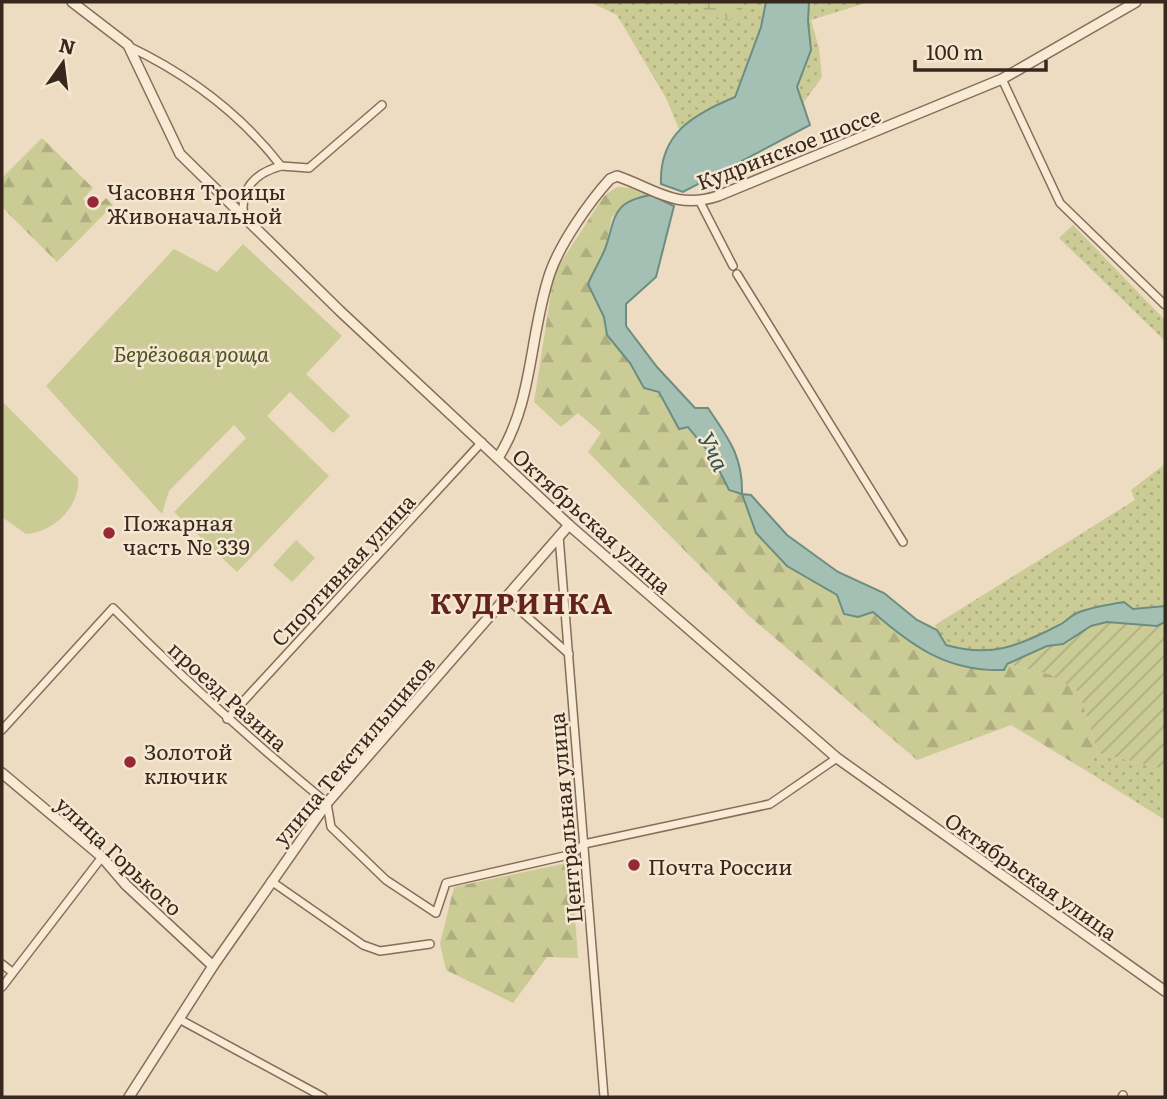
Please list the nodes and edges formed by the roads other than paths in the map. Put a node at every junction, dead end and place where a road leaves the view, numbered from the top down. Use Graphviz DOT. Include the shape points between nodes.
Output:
graph roads {
  1 [pos="72,2"];
  2 [pos="1136,2"];
  3 [pos="128,46"];
  4 [pos="1002,79"];
  5 [pos="382,105"];
  6 [pos="281,166"];
  7 [pos="700,202"];
  8 [pos="245,220"];
  9 [pos="1165,305"];
  10 [pos="482,442"];
  11 [pos="498,458"];
  12 [pos="569,525"];
  13 [pos="559,535"];
  14 [pos="903,542"];
  15 [pos="505,597"];
  16 [pos="569,654"];
  17 [pos="227,719"];
  18 [pos="2,730"];
  19 [pos="837,758"];
  20 [pos="2,772"];
  21 [pos="327,803"];
  22 [pos="584,844"];
  23 [pos="102,857"];
  24 [pos="271,881"];
  25 [pos="430,944"];
  26 [pos="2,964"];
  27 [pos="213,966"];
  28 [pos="12,972"];
  29 [pos="2,987"];
  30 [pos="1165,991"];
  31 [pos="179,1019"];
  32 [pos="129,1097"];
  33 [pos="323,1097"];
  34 [pos="604,1097"];
  1 -- 3 [label="street, Октябрьская улица"];
  2 -- 4 [label="street, Кудринское шоссе"];
  3 -- 6 [label="street" via="173,67 261,140"];
  3 -- 8 [label="street, Октябрьская улица" via="180,154"];
  4 -- 7 [label="street, Кудринское шоссе"];
  4 -- 9 [label="street" via="1060,203"];
  5 -- 6 [label="street" via="309,167"];
  6 -- 8 [label="street" via="252,180 242,205"];
  7 -- 11 [label="street, Кудринское шоссе" via="681,203 617,176 610,179 557,255 543,300 519,420"];
  7 -- 14 [label="street" via="735,270"];
  8 -- 10 [label="street, Октябрьская улица"];
  10 -- 11 [label="street, Октябрьская улица"];
  10 -- 17 [label="street, Спортивная улица"];
  11 -- 12 [label="street, Октябрьская улица"];
  12 -- 13 [label="street, улица Текстильщиков"];
  12 -- 19 [label="street, Октябрьская улица"];
  13 -- 15 [label="street, улица Текстильщиков"];
  13 -- 16 [label="street, Центральная улица"];
  15 -- 16 [label="street"];
  15 -- 21 [label="street, улица Текстильщиков"];
  16 -- 22 [label="street, Центральная улица"];
  17 -- 18 [label="street, проезд Разина" via="113,608"];
  17 -- 21 [label="street, проезд Разина"];
  19 -- 22 [label="street" via="770,804"];
  19 -- 30 [label="street, Октябрьская улица"];
  20 -- 23 [label="street, улица Горького"];
  21 -- 22 [label="street" via="331,827 386,880 436,914 446,883 573,854"];
  21 -- 24 [label="street, улица Текстильщиков"];
  22 -- 34 [label="street, Центральная улица"];
  23 -- 27 [label="street, улица Горького" via="125,886"];
  23 -- 28 [label="street"];
  24 -- 25 [label="street" via="363,945 380,951"];
  24 -- 27 [label="street, улица Текстильщиков"];
  26 -- 28 [label="street"];
  27 -- 31 [label="street, улица Текстильщиков"];
  28 -- 29 [label="street"];
  31 -- 32 [label="street, улица Текстильщиков"];
  31 -- 33 [label="street"];
}
